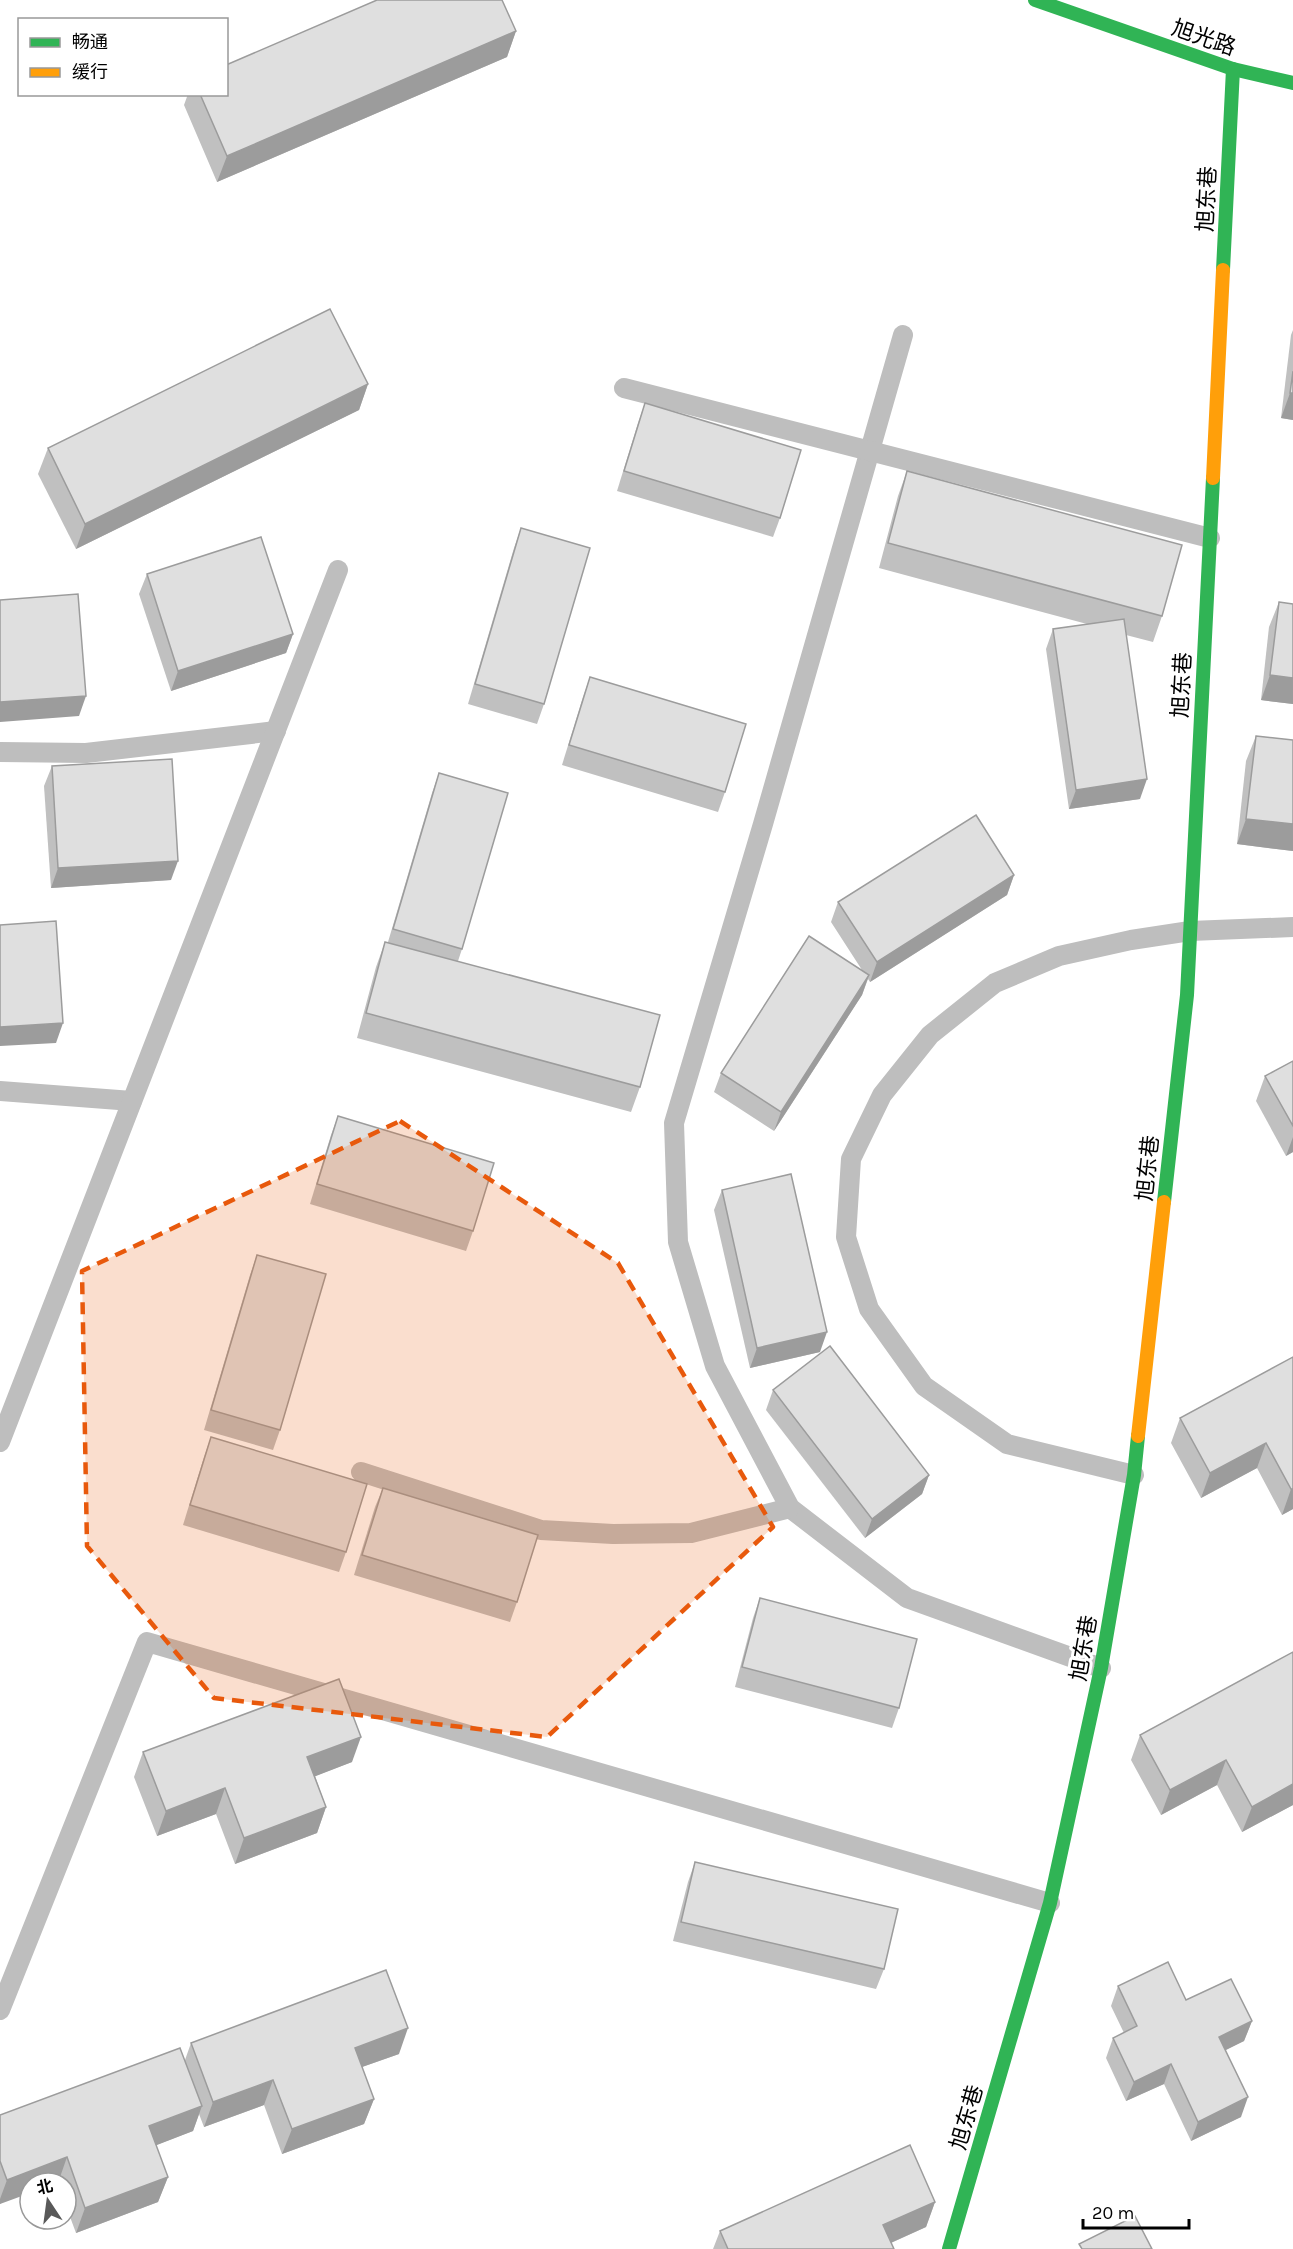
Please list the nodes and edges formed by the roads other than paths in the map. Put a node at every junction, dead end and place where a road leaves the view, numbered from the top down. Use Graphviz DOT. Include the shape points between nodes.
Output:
graph roads {
  1 [pos="1035,0"];
  2 [pos="1233,69"];
  3 [pos="1293,83"];
  4 [pos="903,335"];
  5 [pos="624,388"];
  6 [pos="872,451"];
  7 [pos="1210,538"];
  8 [pos="338,570"];
  9 [pos="276,731"];
  10 [pos="0,752"];
  11 [pos="1293,927"];
  12 [pos="1190,931"];
  13 [pos="0,1091"];
  14 [pos="132,1101"];
  15 [pos="0,1442"];
  16 [pos="361,1472"];
  17 [pos="1134,1475"];
  18 [pos="790,1508"];
  19 [pos="1101,1668"];
  20 [pos="1050,1903"];
  21 [pos="0,2010"];
  22 [pos="949,2249"];
  1 -- 2 [label="street, 旭光路"];
  2 -- 3 [label="street, 旭光路"];
  2 -- 7 [label="street, 旭东巷"];
  4 -- 6 [label="lane"];
  5 -- 6 [label="lane"];
  6 -- 7 [label="lane"];
  6 -- 18 [label="lane" via="674,1123 678,1242 715,1366"];
  7 -- 12 [label="street, 旭东巷"];
  8 -- 9 [label="lane"];
  9 -- 10 [label="lane" via="86,753"];
  9 -- 14 [label="lane"];
  11 -- 12 [label="lane"];
  12 -- 17 [label="street, 旭东巷" via="1186,1007"];
  12 -- 17 [label="lane" via="1059,956 995,983 930,1035 882,1095 851,1159 846,1237 869,1309 924,1386 1007,1444"];
  13 -- 14 [label="lane"];
  14 -- 15 [label="lane"];
  16 -- 18 [label="lane" via="541,1530 691,1533"];
  17 -- 19 [label="street, 旭东巷"];
  18 -- 19 [label="lane" via="907,1598"];
  19 -- 20 [label="street, 旭东巷"];
  20 -- 21 [label="lane" via="147,1642"];
  20 -- 22 [label="street, 旭东巷"];
}
